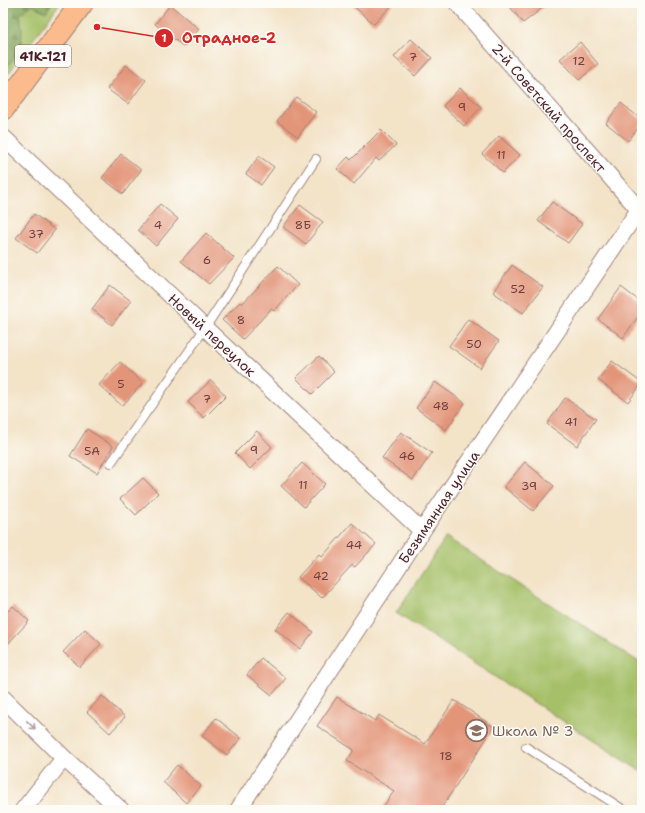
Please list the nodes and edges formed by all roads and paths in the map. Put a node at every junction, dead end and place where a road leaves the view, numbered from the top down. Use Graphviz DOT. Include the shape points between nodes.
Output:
graph roads {
  1 [pos="82,3"];
  2 [pos="457,3"];
  3 [pos="3,109"];
  4 [pos="3,137"];
  5 [pos="316,159"];
  6 [pos="641,209"];
  7 [pos="205,328"];
  8 [pos="111,463"];
  9 [pos="422,531"];
  10 [pos="3,698"];
  11 [pos="526,746"];
  12 [pos="64,758"];
  13 [pos="23,810"];
  14 [pos="120,810"];
  15 [pos="238,810"];
  16 [pos="624,810"];
  1 -- 3 [label="main road, 41К-121"];
  2 -- 6 [label="street, 2-й Советский проспект"];
  4 -- 7 [label="street, Новый переулок"];
  5 -- 7 [label="lane"];
  6 -- 9 [label="street, Безымянная улица"];
  7 -- 8 [label="lane"];
  7 -- 9 [label="street, Новый переулок"];
  9 -- 15 [label="street, Безымянная улица"];
  10 -- 12 [label="street, one-way"];
  11 -- 16 [label="lane"];
  12 -- 13 [label="street"];
  12 -- 14 [label="street"];
}
